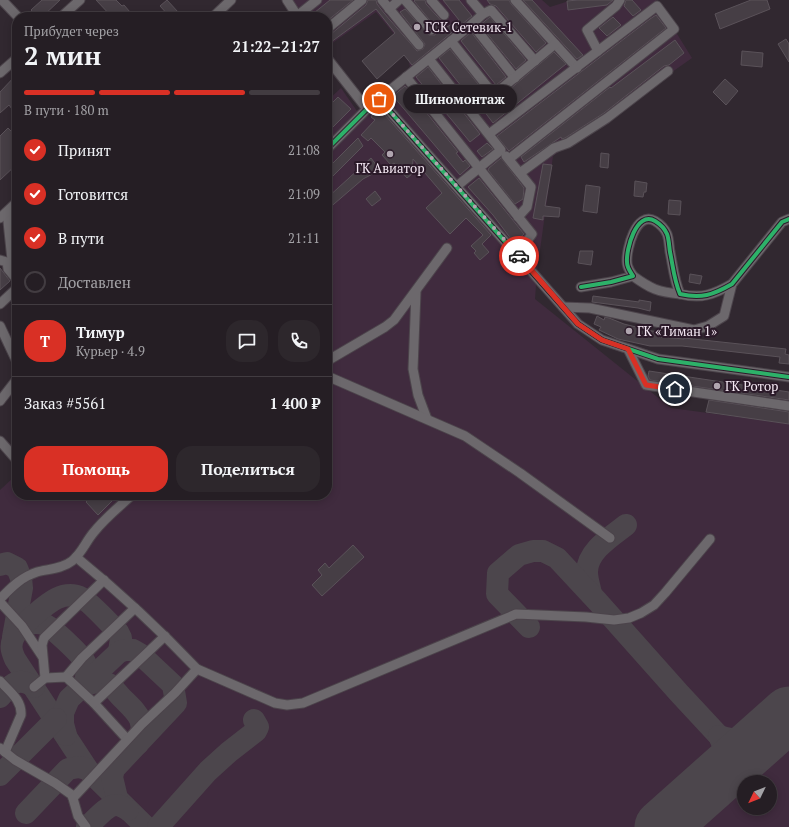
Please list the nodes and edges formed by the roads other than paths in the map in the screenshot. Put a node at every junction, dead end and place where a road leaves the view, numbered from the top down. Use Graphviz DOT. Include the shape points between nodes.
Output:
graph roads {
  1 [pos="2,0"];
  2 [pos="80,0"];
  3 [pos="231,0"];
  4 [pos="287,0"];
  5 [pos="317,0"];
  6 [pos="362,0"];
  7 [pos="382,0"];
  8 [pos="399,0"];
  9 [pos="405,0"];
  10 [pos="431,0"];
  11 [pos="471,0"];
  12 [pos="515,0"];
  13 [pos="620,0"];
  14 [pos="655,3"];
  15 [pos="389,9"];
  16 [pos="13,12"];
  17 [pos="67,12"];
  18 [pos="218,12"];
  19 [pos="295,12"];
  20 [pos="304,12"];
  21 [pos="483,14"];
  22 [pos="444,15"];
  23 [pos="472,24"];
  24 [pos="332,25"];
  25 [pos="431,30"];
  26 [pos="451,42"];
  27 [pos="555,44"];
  28 [pos="418,45"];
  29 [pos="598,51"];
  30 [pos="429,59"];
  31 [pos="535,61"];
  32 [pos="12,62"];
  33 [pos="332,68"];
  34 [pos="576,68"];
  35 [pos="668,71"];
  36 [pos="0,73"];
  37 [pos="406,78"];
  38 [pos="515,78"];
  39 [pos="494,95"];
  40 [pos="379,99"];
  41 [pos="366,109"];
  42 [pos="472,113"];
  43 [pos="489,134"];
  44 [pos="332,144"];
  45 [pos="501,150"];
  46 [pos="509,159"];
  47 [pos="479,168"];
  48 [pos="520,173"];
  49 [pos="457,186"];
  50 [pos="12,207"];
  51 [pos="3,215"];
  52 [pos="518,217"];
  53 [pos="789,219"];
  54 [pos="447,248"];
  55 [pos="517,255"];
  56 [pos="9,262"];
  57 [pos="12,274"];
  58 [pos="633,276"];
  59 [pos="732,284"];
  60 [pos="581,287"];
  61 [pos="416,292"];
  62 [pos="12,293"];
  63 [pos="680,294"];
  64 [pos="0,304"];
  65 [pos="563,307"];
  66 [pos="0,326"];
  67 [pos="628,349"];
  68 [pos="12,351"];
  69 [pos="332,358"];
  70 [pos="789,377"];
  71 [pos="332,378"];
  72 [pos="12,388"];
  73 [pos="0,402"];
  74 [pos="789,406"];
  75 [pos="427,419"];
  76 [pos="0,441"];
  77 [pos="12,455"];
  78 [pos="127,500"];
  79 [pos="610,538"];
  80 [pos="710,540"];
  81 [pos="76,557"];
  82 [pos="104,580"];
  83 [pos="0,600"];
  84 [pos="135,608"];
  85 [pos="165,636"];
  86 [pos="43,658"];
  87 [pos="197,669"];
  88 [pos="66,677"];
  89 [pos="45,678"];
  90 [pos="0,681"];
  91 [pos="34,687"];
  92 [pos="94,703"];
  93 [pos="128,739"];
  94 [pos="3,750"];
  95 [pos="73,798"];
  96 [pos="86,827"];
  1 -- 16 [label="street"];
  2 -- 17 [label="street"];
  3 -- 18 [label="street"];
  4 -- 19 [label="street"];
  5 -- 20 [label="street"];
  6 -- 24 [label="street"];
  7 -- 15 [label="street"];
  8 -- 15 [label="street"];
  9 -- 25 [label="street"];
  10 -- 22 [label="street"];
  11 -- 21 [label="street"];
  12 -- 27 [label="street"];
  13 -- 29 [label="street" via="587,30"];
  14 -- 29 [label="street"];
  14 -- 46 [label="street" via="674,30"];
  15 -- 28 [label="street"];
  21 -- 23 [label="street"];
  21 -- 31 [label="street" via="491,10"];
  23 -- 26 [label="street"];
  23 -- 38 [label="street"];
  26 -- 30 [label="street"];
  26 -- 39 [label="street"];
  27 -- 31 [label="street"];
  27 -- 34 [label="street"];
  29 -- 34 [label="street"];
  30 -- 37 [label="street"];
  30 -- 42 [label="street"];
  31 -- 38 [label="street"];
  32 -- 36 [label="street"];
  33 -- 41 [label="street"];
  34 -- 43 [label="street"];
  35 -- 48 [label="street" via="607,118 568,143 554,148"];
  37 -- 40 [label="street"];
  37 -- 47 [label="street"];
  38 -- 39 [label="street"];
  39 -- 42 [label="street"];
  40 -- 41 [label="street"];
  40 -- 49 [label="street"];
  41 -- 44 [label="street"];
  42 -- 43 [label="street"];
  43 -- 45 [label="street"];
  45 -- 46 [label="street"];
  45 -- 47 [label="street"];
  46 -- 48 [label="street"];
  47 -- 49 [label="street"];
  47 -- 52 [label="street"];
  48 -- 52 [label="street" via="531,187 527,207"];
  49 -- 55 [label="street"];
  50 -- 51 [label="street"];
  51 -- 56 [label="street"];
  52 -- 55 [label="street" via="532,234"];
  53 -- 59 [label="street" via="782,222"];
  54 -- 61 [label="street"];
  55 -- 65 [label="street"];
  56 -- 57 [label="street" via="8,269"];
  58 -- 60 [label="street"];
  58 -- 63 [label="street" via="649,288 664,293"];
  58 -- 63 [label="street" via="627,263 628,250 637,226 643,220 652,219 662,225 667,234"];
  59 -- 63 [label="street" via="705,296 692,297"];
  59 -- 65 [label="street" via="724,316 708,326 694,330 590,308"];
  61 -- 69 [label="street" via="394,320"];
  61 -- 75 [label="street" via="413,369 418,395"];
  62 -- 64 [label="street"];
  65 -- 67 [label="street" via="578,324 602,340"];
  66 -- 68 [label="street"];
  67 -- 70 [label="street" via="658,359"];
  67 -- 74 [label="street" via="646,385"];
  71 -- 75 [label="street"];
  72 -- 73 [label="street"];
  75 -- 79 [label="street" via="465,436"];
  76 -- 77 [label="street"];
  78 -- 81 [label="street" via="93,533"];
  80 -- 87 [label="street" via="654,605 629,618 614,620 516,614 304,703 275,703"];
  81 -- 82 [label="street"];
  81 -- 83 [label="street" via="65,566 36,572 22,578"];
  82 -- 84 [label="street"];
  82 -- 86 [label="street" via="44,638"];
  83 -- 86 [label="street" via="22,626"];
  84 -- 85 [label="street"];
  84 -- 88 [label="street" via="82,658"];
  85 -- 87 [label="street"];
  85 -- 92 [label="street"];
  86 -- 89 [label="street"];
  87 -- 93 [label="street"];
  88 -- 89 [label="street"];
  88 -- 92 [label="street"];
  89 -- 91 [label="street"];
  90 -- 94 [label="street" via="18,699 22,709"];
  92 -- 93 [label="street"];
  93 -- 95 [label="street"];
  94 -- 95 [label="street" via="15,760 55,782"];
  95 -- 96 [label="street" via="78,816"];
}
